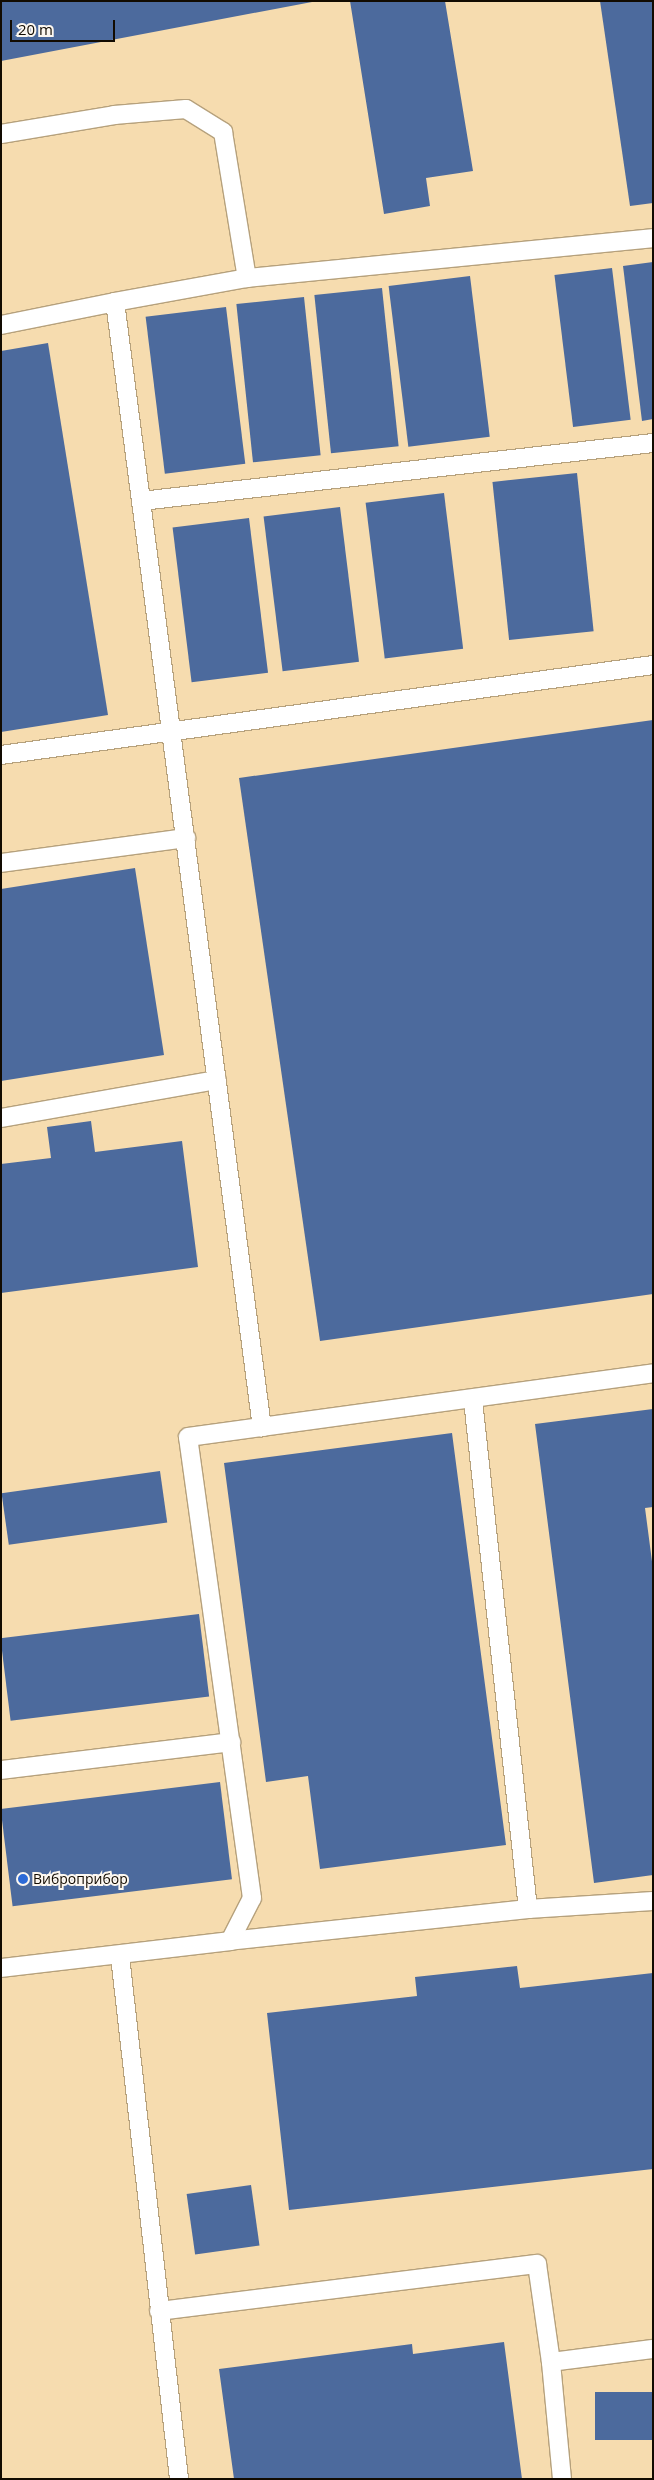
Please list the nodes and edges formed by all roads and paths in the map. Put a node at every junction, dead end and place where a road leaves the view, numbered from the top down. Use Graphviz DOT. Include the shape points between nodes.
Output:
graph roads {
  1 [pos="1,134"];
  2 [pos="653,238"];
  3 [pos="247,278"];
  4 [pos="115,302"];
  5 [pos="1,325"];
  6 [pos="653,443"];
  7 [pos="142,501"];
  8 [pos="653,665"];
  9 [pos="172,730"];
  10 [pos="1,756"];
  11 [pos="186,838"];
  12 [pos="1,863"];
  13 [pos="217,1080"];
  14 [pos="1,1118"];
  15 [pos="653,1373"];
  16 [pos="473,1400"];
  17 [pos="262,1427"];
  18 [pos="230,1742"];
  19 [pos="1,1770"];
  20 [pos="653,1902"];
  21 [pos="528,1909"];
  22 [pos="230,1941"];
  23 [pos="120,1956"];
  24 [pos="1,1968"];
  25 [pos="159,2311"];
  26 [pos="653,2349"];
  27 [pos="551,2362"];
  28 [pos="179,2479"];
  29 [pos="562,2479"];
  1 -- 3 [label="lane" via="114,115 186,108 223,132"];
  2 -- 3 [label="lane"];
  3 -- 4 [label="lane"];
  4 -- 5 [label="lane"];
  4 -- 7 [label="lane"];
  6 -- 7 [label="lane"];
  7 -- 9 [label="lane"];
  8 -- 9 [label="lane"];
  9 -- 10 [label="lane"];
  9 -- 11 [label="lane"];
  11 -- 12 [label="lane"];
  11 -- 13 [label="lane"];
  13 -- 14 [label="lane"];
  13 -- 17 [label="lane"];
  15 -- 16 [label="lane"];
  16 -- 17 [label="lane"];
  16 -- 21 [label="lane"];
  17 -- 18 [label="lane" via="188,1437"];
  18 -- 19 [label="lane"];
  18 -- 22 [label="lane" via="252,1898"];
  20 -- 21 [label="lane"];
  21 -- 22 [label="lane"];
  22 -- 23 [label="lane"];
  23 -- 24 [label="lane"];
  23 -- 25 [label="lane"];
  25 -- 27 [label="lane" via="537,2264"];
  25 -- 28 [label="lane"];
  26 -- 27 [label="lane"];
  27 -- 29 [label="lane"];
}
